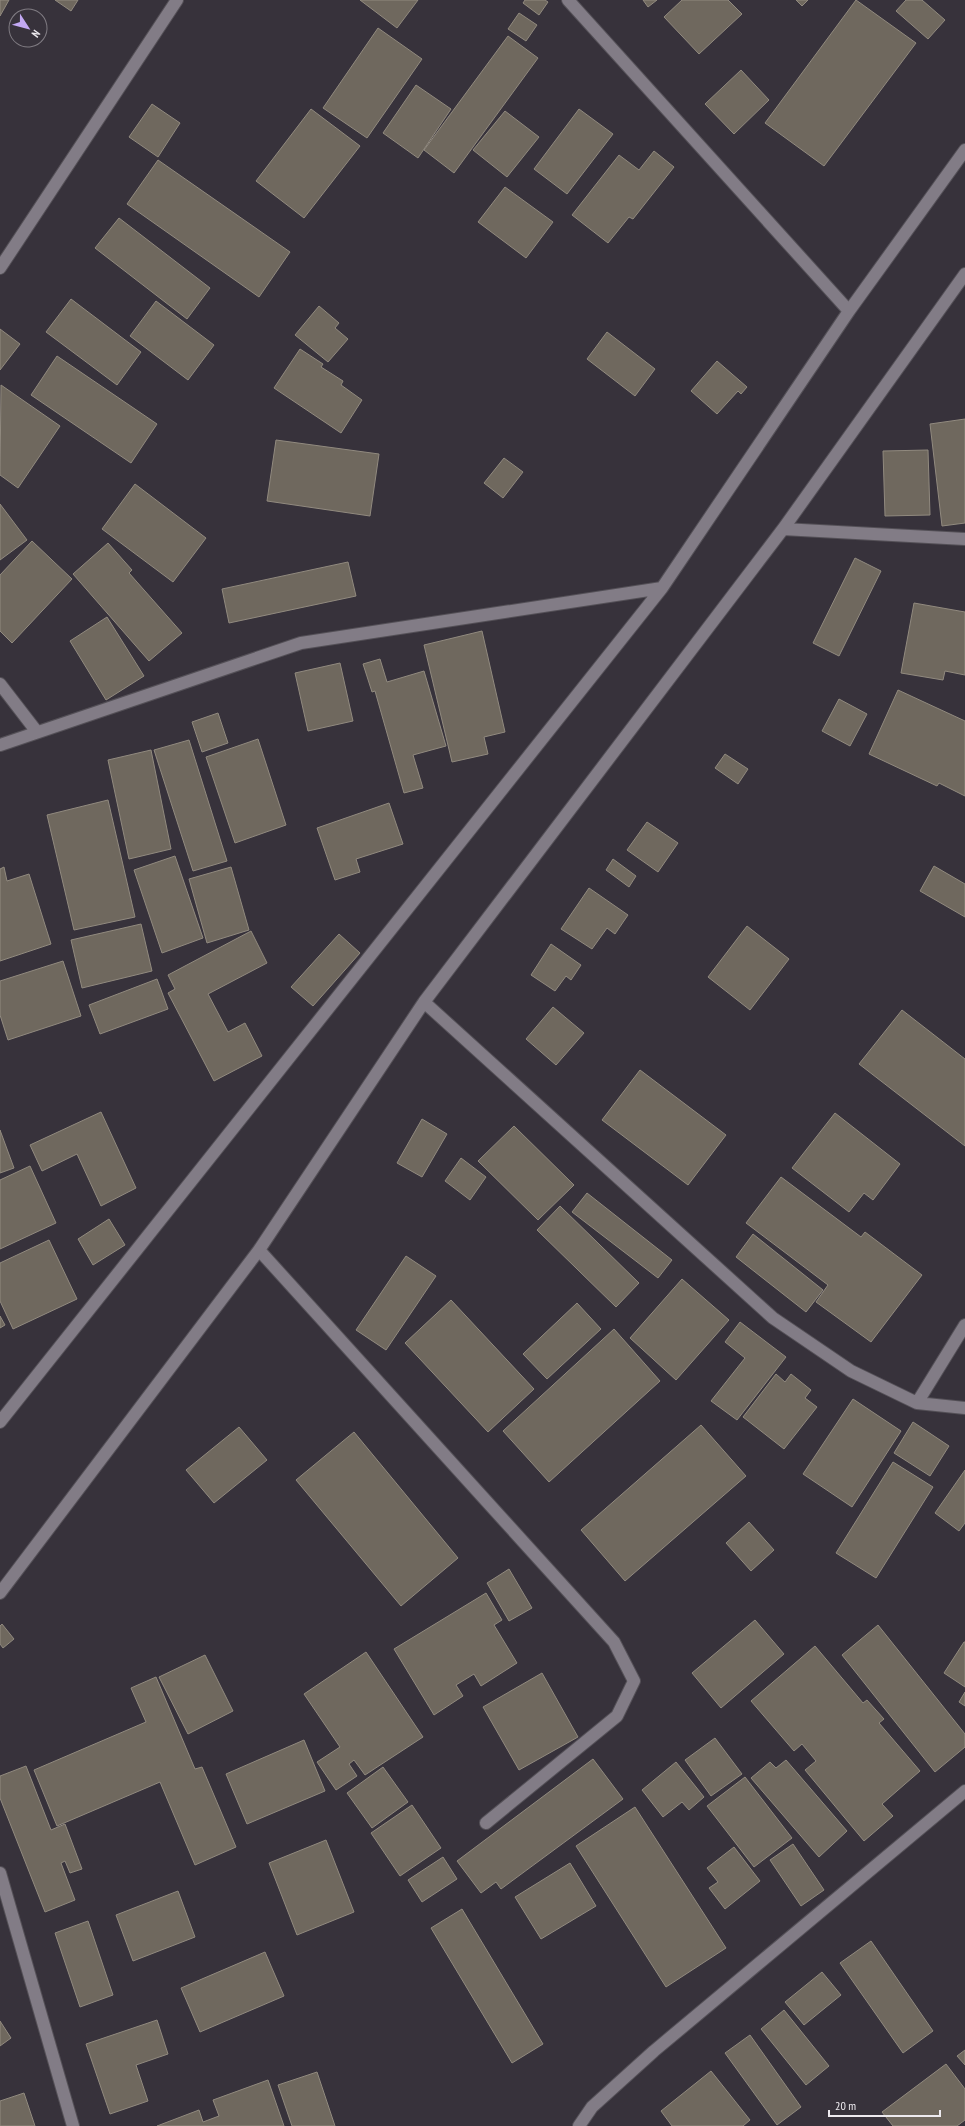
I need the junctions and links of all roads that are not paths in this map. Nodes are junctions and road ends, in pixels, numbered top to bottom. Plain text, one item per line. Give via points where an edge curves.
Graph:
1 (177, 0) edge
2 (568, 0) edge
3 (965, 150) edge
4 (0, 268) edge
5 (965, 274) edge
6 (849, 311) junction
7 (783, 529) junction
8 (965, 539) edge
9 (662, 588) junction
10 (0, 684) edge
11 (37, 732) junction
12 (0, 745) edge
13 (424, 1002) junction
14 (259, 1250) junction
15 (965, 1325) edge
16 (917, 1403) junction
17 (965, 1408) edge
18 (0, 1422) edge
19 (0, 1593) edge
20 (965, 1791) edge
21 (486, 1823) dead end
22 (0, 1873) edge
23 (74, 2126) edge
24 (578, 2126) edge

1 - 4 street
2 - 6 street
3 - 6 street
5 - 7 street
6 - 9 street
7 - 8 street
7 - 13 street
9 - 11 street via 301,644
9 - 18 street
10 - 11 street
11 - 12 street
13 - 14 street
13 - 16 street via 773,1318 851,1371
14 - 19 street
14 - 21 street via 614,1642 634,1681 617,1716
15 - 16 street
16 - 17 street
20 - 24 street via 654,2051 592,2107
22 - 23 street

